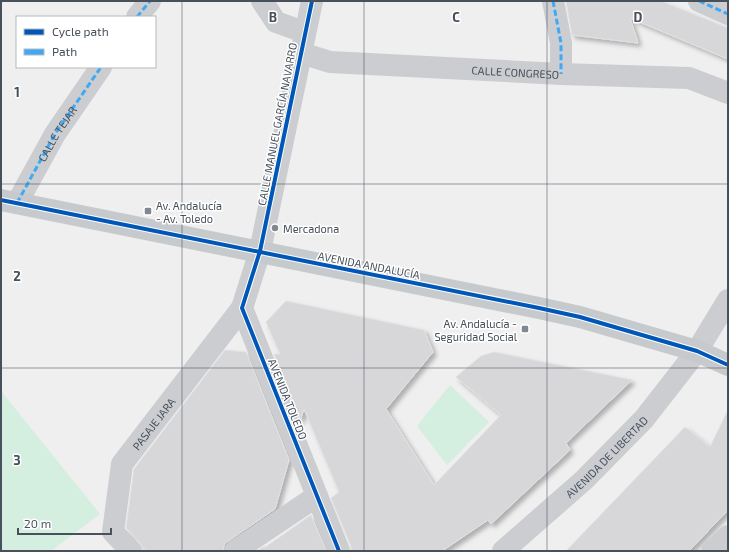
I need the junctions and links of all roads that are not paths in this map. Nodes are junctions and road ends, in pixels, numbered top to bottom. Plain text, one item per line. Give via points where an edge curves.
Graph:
1 (150, 1) edge
2 (262, 1) edge
3 (312, 1) edge
4 (553, 1) edge
5 (699, 1) edge
6 (728, 14) edge
7 (138, 16) edge
8 (304, 32) junction
9 (301, 53) junction
10 (100, 68) edge
11 (561, 74) junction
12 (728, 93) edge
13 (9, 202) edge
14 (260, 251) junction
15 (728, 300) edge
16 (242, 308) junction
17 (697, 351) junction
18 (728, 365) edge
19 (317, 496) junction
20 (728, 536) edge
21 (131, 551) edge
22 (235, 551) edge
23 (340, 551) edge
24 (503, 551) edge
25 (712, 551) edge

1 - 7 street
2 - 8 street via 276,22
3 - 8 street, CALLE MANUEL GARCÍA NAVARRO
4 - 11 street via 561,43
5 - 6 street
8 - 9 street, CALLE MANUEL GARCÍA NAVARRO
9 - 11 street, CALLE CONGRESO via 330,62
9 - 14 street, CALLE MANUEL GARCÍA NAVARRO
10 - 13 street, CALLE TEJAR
11 - 12 street, CALLE CONGRESO via 689,78
13 - 14 main road, AVENIDA ANDALUCÍA
14 - 16 street
14 - 17 main road, AVENIDA ANDALUCÍA via 580,317
15 - 17 street, AVENIDA DE LIBERTAD
16 - 19 street, AVENIDA TOLEDO
16 - 21 street, PASAJE JARA via 122,464 113,532
17 - 18 main road, AVENIDA ANDALUCÍA
17 - 24 street, AVENIDA DE LIBERTAD via 644,418 584,480
19 - 22 street
19 - 23 street, AVENIDA TOLEDO
20 - 25 street

